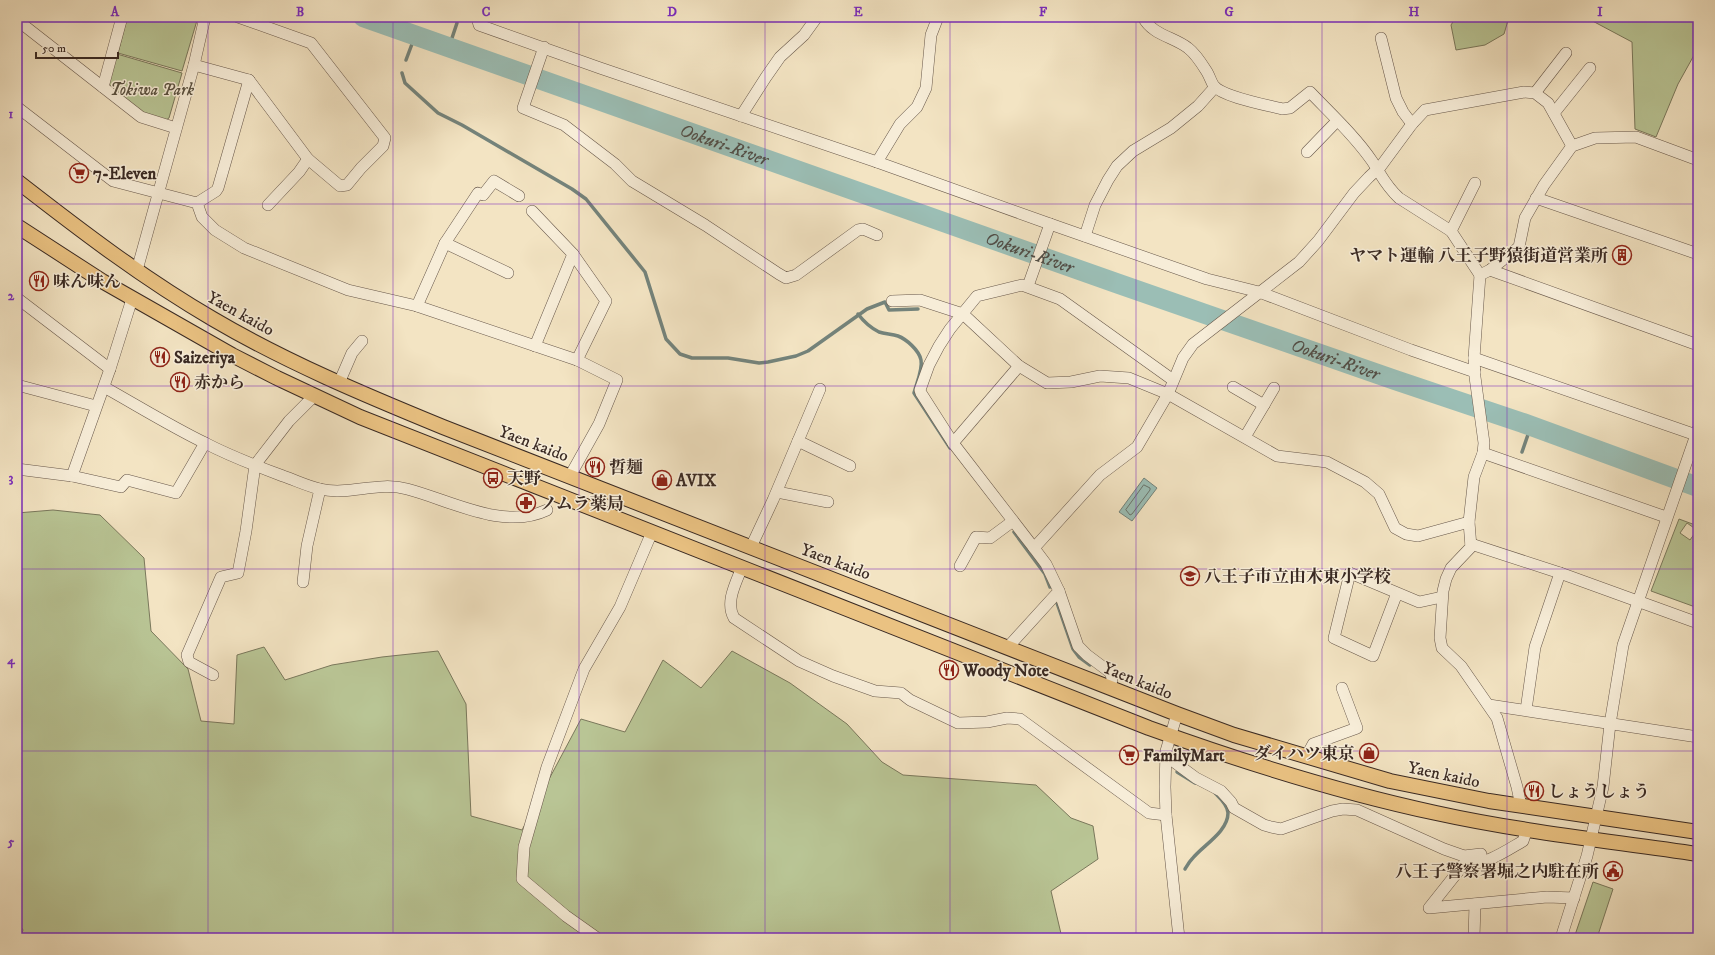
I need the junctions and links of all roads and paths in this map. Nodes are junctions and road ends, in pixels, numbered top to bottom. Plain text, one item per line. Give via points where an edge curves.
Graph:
1 (122, 17) edge
2 (205, 17) edge
3 (238, 17) edge
4 (477, 17) edge
5 (817, 17) edge
6 (938, 17) edge
7 (1143, 17) edge
8 (17, 20) edge
9 (1382, 38) dead end
10 (543, 48) junction
11 (1566, 53) dead end
12 (194, 65) junction
13 (1590, 68) dead end
14 (249, 80) junction
15 (103, 87) junction
16 (1215, 87) junction
17 (1535, 93) junction
18 (17, 107) edge
19 (1554, 113) junction
20 (741, 116) junction
21 (1337, 121) junction
22 (1412, 124) junction
23 (176, 128) junction
24 (1572, 146) junction
25 (1307, 152) dead end
26 (308, 159) junction
27 (1698, 160) edge
28 (877, 162) junction
29 (1377, 170) junction
30 (17, 181) edge
31 (1475, 183) dead end
32 (158, 194) junction
33 (519, 196) dead end
34 (1536, 198) junction
35 (197, 203) junction
36 (268, 205) dead end
37 (532, 210) dead end
38 (17, 226) edge
39 (1049, 226) junction
40 (1451, 231) junction
41 (877, 235) dead end
42 (1085, 236) junction
43 (445, 243) junction
44 (573, 254) junction
45 (1698, 254) edge
46 (137, 270) junction
47 (508, 273) dead end
48 (1485, 273) junction
49 (1029, 285) junction
50 (1257, 293) junction
51 (17, 298) edge
52 (132, 299) junction
53 (892, 301) dead end
54 (417, 306) junction
55 (963, 314) junction
56 (362, 341) dead end
57 (1698, 345) edge
58 (535, 346) junction
59 (1474, 358) junction
60 (577, 360) junction
61 (1019, 366) junction
62 (110, 369) junction
63 (1475, 375) junction
64 (324, 376) junction
65 (1173, 380) junction
66 (339, 383) junction
67 (17, 385) edge
68 (104, 387) junction
69 (1233, 387) dead end
70 (1274, 388) dead end
71 (820, 389) dead end
72 (1168, 394) junction
73 (314, 396) junction
74 (1264, 405) junction
75 (96, 406) junction
76 (1697, 432) edge
77 (1244, 438) junction
78 (798, 442) junction
79 (205, 443) junction
80 (953, 443) junction
81 (1483, 448) junction
82 (255, 465) junction
83 (850, 466) dead end
84 (17, 469) edge
85 (72, 476) junction
86 (570, 476) junction
87 (320, 489) junction
88 (777, 492) junction
89 (558, 495) junction
90 (828, 502) dead end
91 (547, 510) dead end
92 (1668, 513) junction
93 (1013, 521) junction
94 (1469, 522) junction
95 (652, 532) junction
96 (1471, 544) junction
97 (751, 547) junction
98 (1034, 548) junction
99 (780, 558) junction
100 (960, 566) dead end
101 (742, 567) junction
102 (1560, 573) junction
103 (303, 582) dead end
104 (780, 582) junction
105 (1059, 591) junction
106 (1397, 593) junction
107 (1442, 597) junction
108 (1637, 602) junction
109 (1698, 623) edge
110 (1008, 648) junction
111 (213, 675) dead end
112 (1110, 688) junction
113 (1342, 688) dead end
114 (1489, 705) junction
115 (1526, 710) junction
116 (1176, 714) junction
117 (1610, 724) junction
118 (1169, 735) junction
119 (1698, 737) edge
120 (1166, 756) junction
121 (1306, 757) junction
122 (1380, 801) junction
123 (1521, 806) junction
124 (1166, 815) junction
125 (1597, 816) junction
126 (1375, 817) junction
127 (1527, 829) junction
128 (1698, 832) edge
129 (1592, 839) junction
130 (1481, 854) dead end
131 (1698, 854) edge
132 (1574, 898) junction
133 (1475, 904) junction
134 (597, 938) edge
135 (1179, 938) edge
136 (1474, 938) edge
137 (1561, 938) edge

1 - 15 street
2 - 12 street
3 - 26 street via 311,43 385,138 383,146 347,185 340,186
4 - 10 street via 479,25
5 - 20 street via 804,36 780,57
6 - 28 street via 931,35 926,88 917,106 900,124
7 - 16 street via 1160,34 1189,49 1208,73
8 - 15 street
9 - 22 street via 1396,98
10 - 20 street
10 - 41 street via 523,108 564,125 642,188 705,225 786,278 804,270 858,230 863,229
11 - 17 street
12 - 14 street
12 - 23 street
13 - 19 street
14 - 26 street
14 - 35 street via 218,188
15 - 23 street via 141,117
16 - 21 street via 1241,98 1282,109 1290,108 1310,92
16 - 42 street via 1198,106 1171,128 1133,151 1117,166 1095,205
17 - 19 street via 1548,103
17 - 22 street via 1524,92 1425,110
18 - 32 street via 113,181
19 - 24 street
20 - 28 street
21 - 25 street
21 - 29 street
22 - 29 street
23 - 32 street
24 - 27 street via 1595,138 1636,137
24 - 34 street
26 - 36 street
28 - 39 street
29 - 40 street via 1385,184 1399,198
29 - 50 street via 1354,193 1309,252
30 - 46 main road, Yaen kaido via 70,223
31 - 40 street
32 - 35 street
32 - 46 street
33 - 43 street via 494,181 484,195 478,193
34 - 45 street
34 - 48 street via 1525,218 1519,247
35 - 54 street via 202,217 215,230 244,248 348,290
37 - 44 street
38 - 52 main road
39 - 42 street
39 - 49 street
40 - 48 street
42 - 50 street via 1207,279
43 - 47 street
43 - 54 street
44 - 58 street
44 - 60 street via 606,300
46 - 64 main road, Yaen kaido via 212,318
48 - 57 street
48 - 59 street
49 - 55 street via 977,296
49 - 65 street via 1060,299
50 - 63 street
50 - 65 street via 1197,342 1183,358
51 - 62 street
52 - 62 street
52 - 73 main road via 255,368
53 - 55 street via 920,300
54 - 58 street
55 - 61 street
55 - 80 street via 939,346 920,390 923,399
56 - 66 street via 352,353
58 - 60 street
59 - 63 street
59 - 76 street
60 - 86 street via 617,380 599,424
61 - 72 street via 1047,383 1112,376 1129,378
61 - 80 street
62 - 68 street
63 - 81 street
64 - 66 main road, Yaen kaido
64 - 73 main road
65 - 72 street
66 - 86 main road, Yaen kaido
67 - 75 street
68 - 75 street
68 - 79 street
69 - 74 street
70 - 74 street
71 - 78 street
72 - 77 street
72 - 98 street via 1137,447 1100,475
73 - 82 street via 289,421
73 - 89 main road via 388,429
74 - 77 street
75 - 85 street
76 - 92 street
77 - 94 street via 1277,456 1327,462 1352,474 1379,494 1395,528 1406,534 1418,536
78 - 83 street
78 - 88 street
79 - 82 street
79 - 85 street via 176,493 127,480 121,487
80 - 93 street
81 - 92 street
81 - 94 street via 1474,477
82 - 87 street
82 - 111 street via 238,573 221,577 187,655 189,662
84 - 85 street
86 - 89 main road
86 - 97 main road, Yaen kaido
87 - 91 street via 337,491 390,486 405,488 486,515 508,517 539,514
87 - 103 street via 307,546
88 - 90 street
88 - 97 street
89 - 95 main road
92 - 108 street
93 - 98 street
93 - 100 street via 990,538 976,537
94 - 96 street
95 - 101 main road
95 - 134 street via 620,607 590,657 580,680 547,767 524,847 522,879
96 - 102 street
96 - 107 street via 1451,568
97 - 99 main road, Yaen kaido
97 - 101 main road
98 - 105 street via 1046,564
99 - 104 main road via 772,561 770,570
99 - 110 main road, Yaen kaido
101 - 104 main road
101 - 124 street via 730,601 732,615 738,622 799,661 875,691 901,693 910,700 958,723 1020,719 1149,813
102 - 108 street
102 - 115 street via 1535,647
104 - 118 main road
105 - 110 street
105 - 112 street via 1078,646 1111,673
106 - 106 street via 1350,572 1334,638 1373,656
106 - 107 street via 1419,602
107 - 114 street via 1442,648 1461,666
108 - 109 street
108 - 117 street via 1623,645
110 - 112 main road, Yaen kaido
112 - 116 main road, Yaen kaido
113 - 121 street via 1357,728 1313,744
114 - 115 street
114 - 123 street via 1497,718
115 - 117 street
116 - 118 street
116 - 121 main road, Yaen kaido
117 - 119 street
117 - 125 street
118 - 120 street
118 - 122 main road via 1248,763
120 - 124 street
120 - 126 street via 1196,778 1220,791 1234,808 1264,825 1281,829 1343,809 1357,810
121 - 123 main road, Yaen kaido via 1397,782
122 - 126 street
122 - 127 main road via 1483,823
123 - 125 main road, Yaen kaido
124 - 135 street
125 - 128 main road, Yaen kaido
125 - 129 street
126 - 130 street via 1464,856
127 - 129 main road
127 - 133 street via 1523,841 1496,856 1476,864 1464,864 1429,908
129 - 131 main road
129 - 132 street
132 - 133 street via 1547,897
132 - 137 street
133 - 136 street

